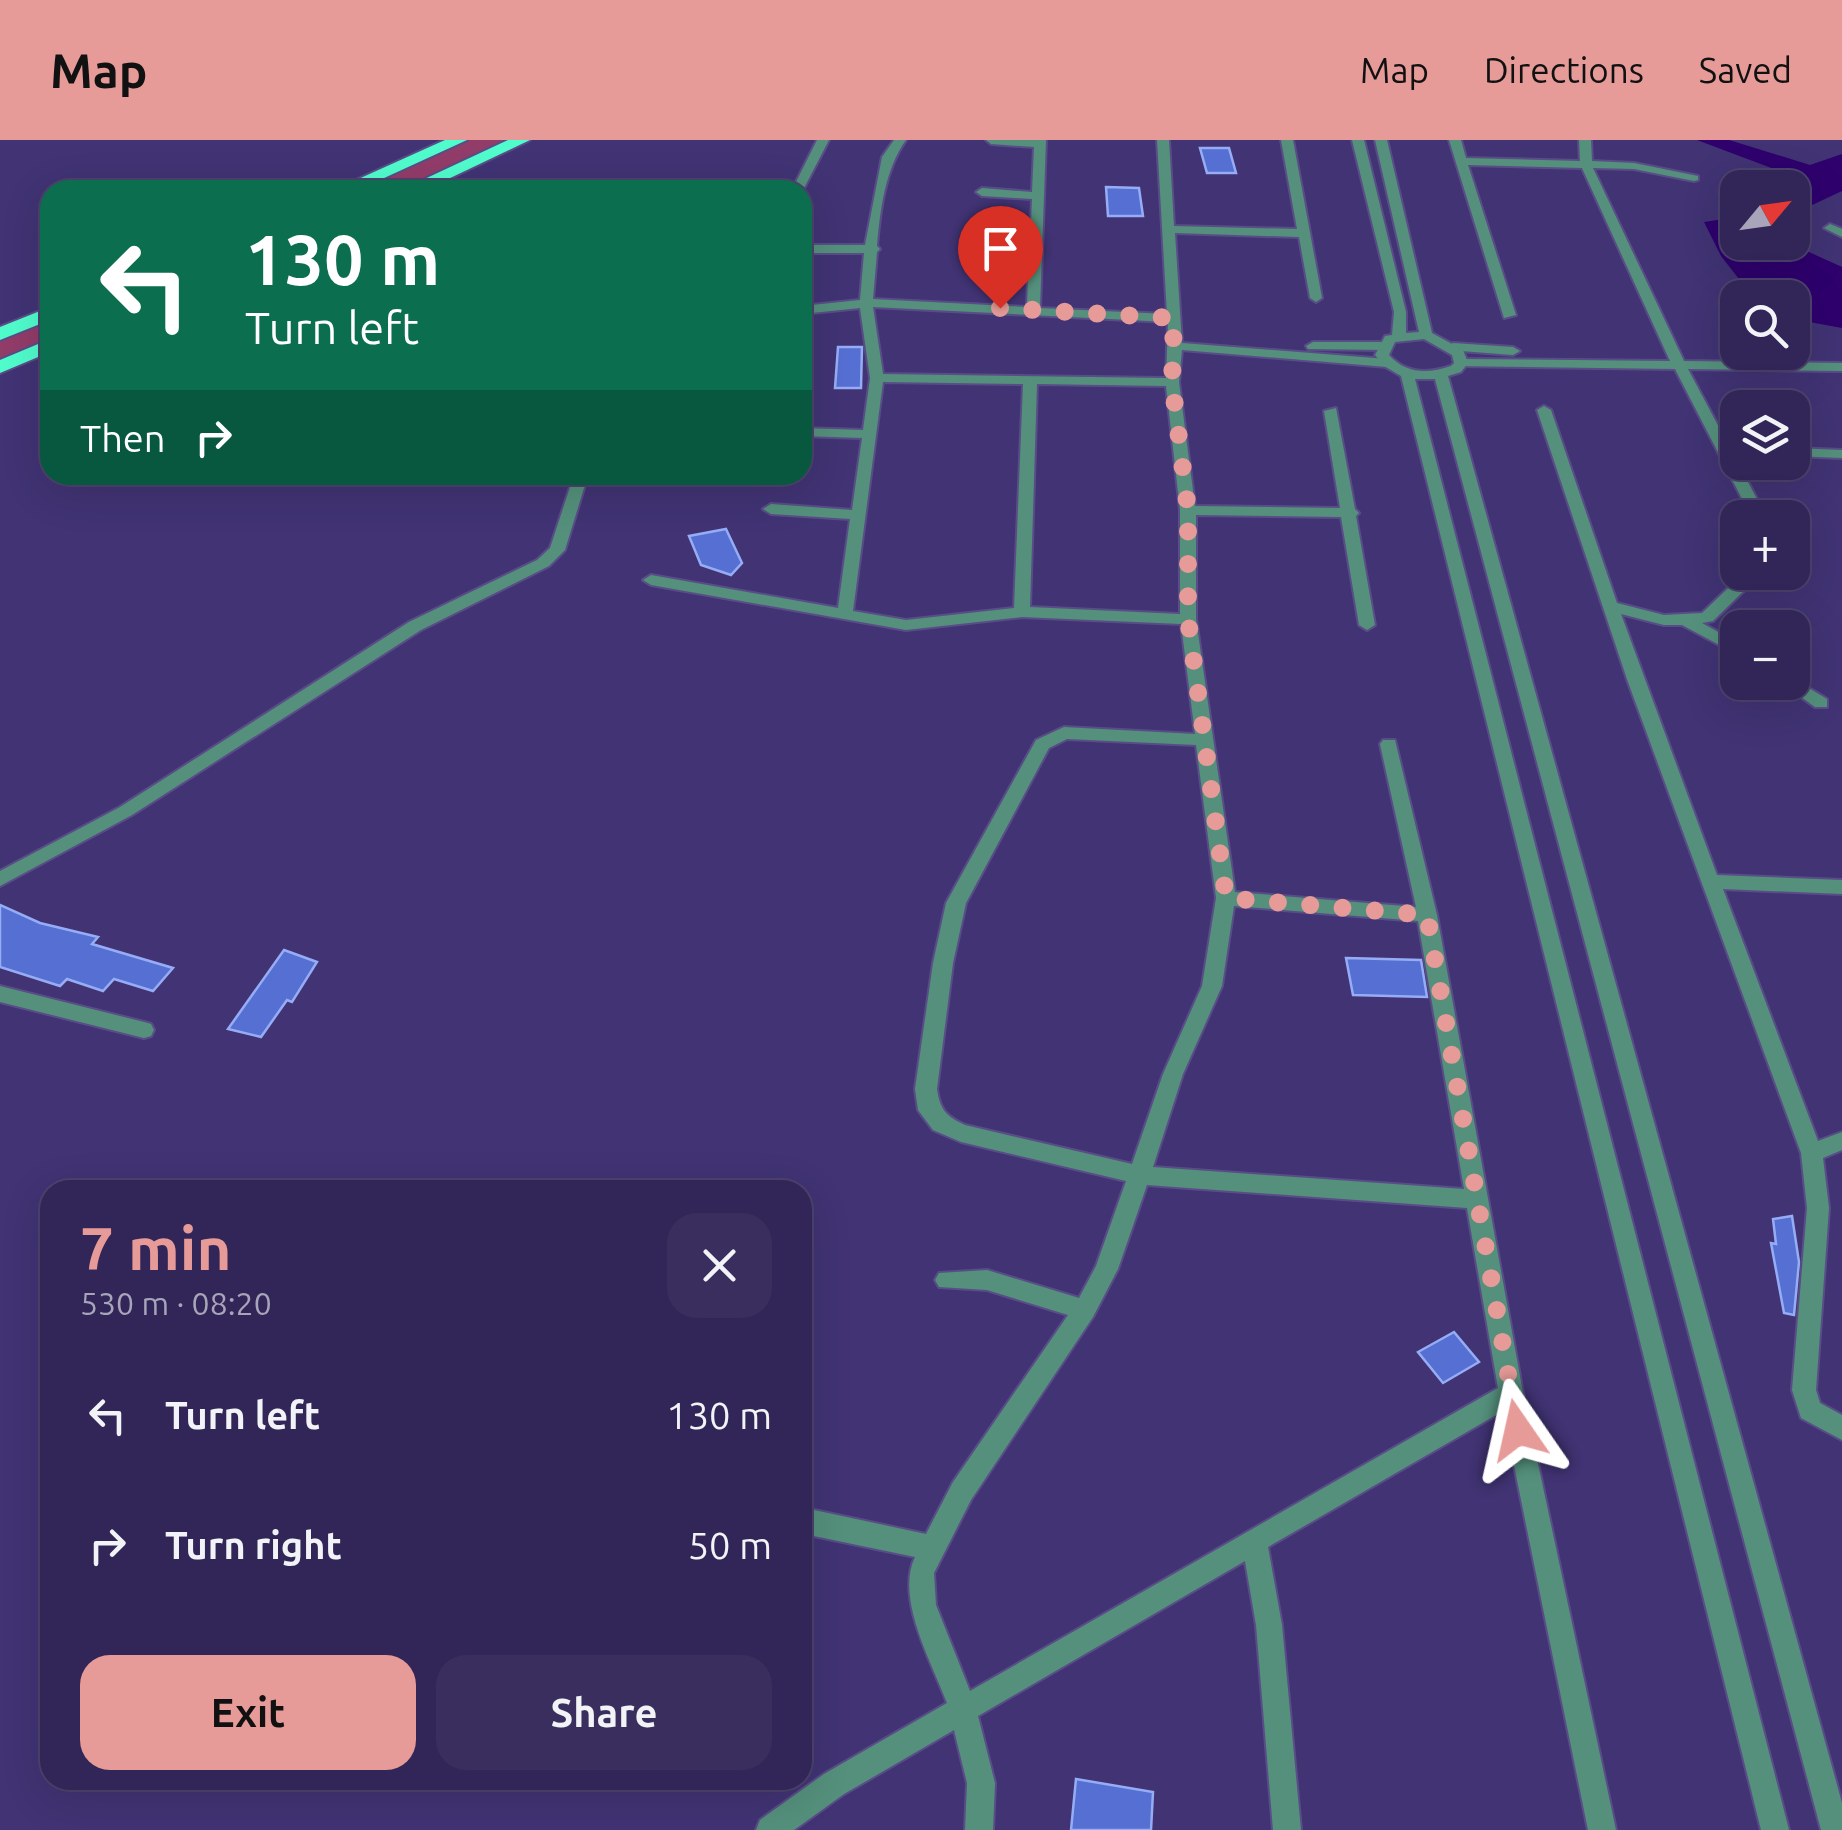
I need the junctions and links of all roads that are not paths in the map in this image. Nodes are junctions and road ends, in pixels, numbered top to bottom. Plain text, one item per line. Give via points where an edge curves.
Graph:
1 (459, 140) edge
2 (522, 140) edge
3 (823, 140) edge
4 (900, 140) edge
5 (1163, 140) edge
6 (1287, 140) edge
7 (1358, 140) edge
8 (1382, 140) edge
9 (1456, 140) edge
10 (1585, 140) edge
11 (991, 141) edge
12 (1040, 142) edge
13 (1461, 160) junction
14 (1586, 165) junction
15 (1694, 178) dead end
16 (367, 180) edge
17 (432, 180) edge
18 (803, 180) edge
19 (982, 192) dead end
20 (1036, 196) junction
21 (1170, 229) junction
22 (1301, 233) junction
23 (981, 244) dead end
24 (1035, 248) junction
25 (813, 249) dead end
26 (874, 249) junction
27 (1316, 298) dead end
28 (866, 303) junction
29 (812, 309) edge
30 (1033, 309) junction
31 (1508, 315) dead end
32 (40, 317) edge
33 (1174, 318) junction
34 (0, 334) edge
35 (1426, 335) junction
36 (1399, 336) junction
37 (1176, 346) junction
38 (1384, 346) junction
39 (1453, 347) junction
40 (40, 349) edge
41 (1276, 351) junction
42 (1461, 362) junction
43 (1609, 362) junction
44 (1678, 363) junction
45 (0, 366) edge
46 (1842, 367) edge
47 (1397, 369) junction
48 (1441, 375) junction
49 (878, 378) junction
50 (1030, 382) junction
51 (1172, 382) junction
52 (1544, 410) dead end
53 (1331, 411) dead end
54 (1720, 431) edge
55 (812, 432) edge
56 (869, 434) junction
57 (1810, 453) edge
58 (1842, 454) edge
59 (579, 485) edge
60 (771, 509) dead end
61 (1188, 510) junction
62 (1351, 513) junction
63 (860, 515) junction
64 (651, 580) dead end
65 (1735, 590) edge
66 (1610, 606) junction
67 (1022, 612) junction
68 (846, 613) junction
69 (1188, 619) junction
70 (1686, 620) junction
71 (1367, 625) dead end
72 (1720, 640) edge
73 (1810, 696) edge
74 (1821, 703) dead end
75 (1204, 740) junction
76 (1389, 744) dead end
77 (0, 879) edge
78 (1708, 881) junction
79 (1842, 887) edge
80 (1226, 898) junction
81 (1427, 915) junction
82 (0, 994) edge
83 (144, 1030) dead end
84 (1842, 1141) edge
85 (1812, 1152) junction
86 (1140, 1175) junction
87 (1478, 1199) junction
88 (948, 1280) dead end
89 (1085, 1310) junction
90 (1511, 1393) junction
91 (1842, 1428) edge
92 (814, 1522) dead end
93 (1255, 1544) junction
94 (931, 1548) junction
95 (963, 1709) junction
96 (770, 1830) edge
97 (979, 1830) edge
98 (1287, 1830) edge
99 (1602, 1830) edge
100 (1775, 1830) edge
101 (1834, 1830) edge

1 - 16 highway
2 - 17 highway
3 - 18 street
4 - 26 street via 888,157 873,222
5 - 21 street
6 - 22 street
7 - 36 street via 1400,312
8 - 35 street
9 - 13 street
10 - 14 street
11 - 12 street
12 - 20 street
13 - 14 street
13 - 31 street
14 - 15 street
14 - 44 street
19 - 20 street
20 - 24 street
21 - 22 street
21 - 33 street
22 - 27 street
23 - 24 street
24 - 30 street
25 - 26 street
26 - 28 street
28 - 29 street
28 - 30 street
28 - 49 street
30 - 33 street
32 - 34 highway
33 - 37 street
35 - 36 street
35 - 39 street
36 - 38 street
37 - 41 street
37 - 51 street
38 - 41 street
38 - 47 street
39 - 42 street
39 - 43 street
40 - 45 highway
41 - 47 street
42 - 43 street
42 - 48 street
43 - 44 street
44 - 46 street
44 - 54 street
47 - 48 street
47 - 100 street
48 - 101 street
49 - 50 street
49 - 56 street
50 - 51 street
50 - 67 street
51 - 61 street
52 - 66 street
53 - 62 street
55 - 56 street
56 - 63 street
57 - 58 street
59 - 77 street via 557,550 544,563 415,626 126,811
60 - 63 street
61 - 62 street
61 - 69 street
62 - 71 street
63 - 68 street
64 - 68 street
65 - 70 street via 1707,617
66 - 70 street
66 - 78 street
67 - 68 street via 906,624
67 - 69 street
69 - 75 street
70 - 72 street
73 - 74 street
75 - 80 street
75 - 86 street via 1064,733 1042,744 956,904 942,963 926,1089 929,1110 942,1124
76 - 81 street
78 - 79 street
78 - 85 street
80 - 81 street
80 - 86 street via 1212,986
81 - 87 street
82 - 83 street
84 - 85 street
85 - 91 street via 1818,1208 1804,1390 1810,1410
86 - 87 street
86 - 89 street via 1125,1226
87 - 90 street
88 - 89 street via 986,1280
89 - 94 street
90 - 93 street
90 - 99 street
92 - 94 street
93 - 95 street
93 - 98 street
94 - 95 street via 922,1572 923,1605
95 - 96 street
95 - 97 street via 981,1782

